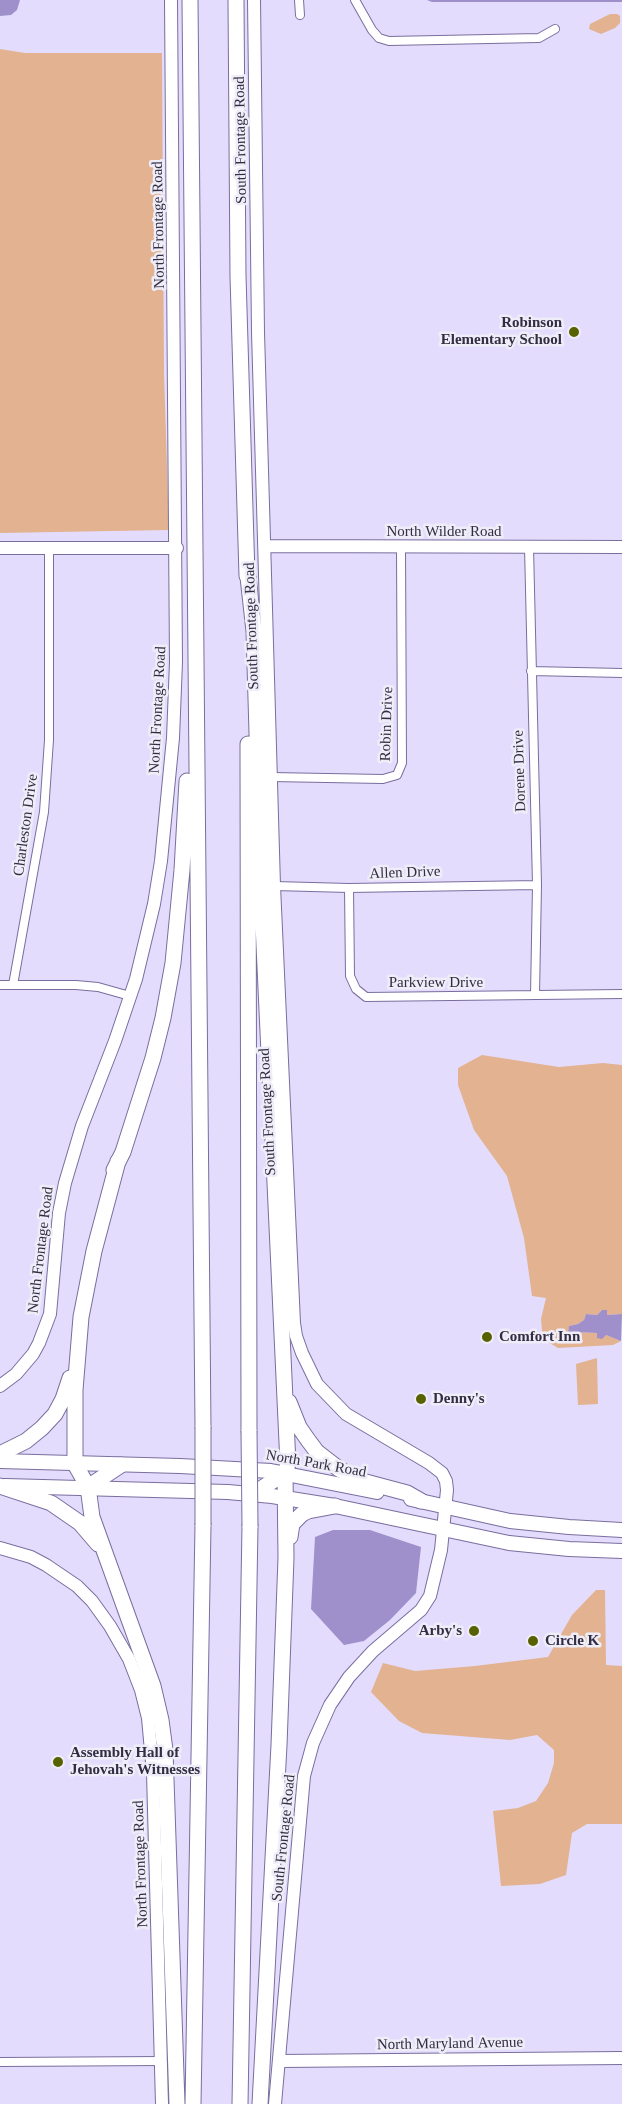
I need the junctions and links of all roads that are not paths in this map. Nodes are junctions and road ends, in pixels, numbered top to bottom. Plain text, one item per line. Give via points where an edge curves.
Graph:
1 (171, 0) edge
2 (190, 0) edge
3 (237, 0) edge
4 (254, 0) edge
5 (299, 0) edge
6 (356, 0) edge
7 (300, 15) dead end
8 (555, 29) dead end
9 (265, 546) junction
10 (530, 547) junction
11 (622, 547) edge
12 (49, 548) junction
13 (177, 548) junction
14 (401, 548) junction
15 (0, 549) edge
16 (247, 568) junction
17 (531, 671) junction
18 (622, 673) edge
19 (195, 743) junction
20 (271, 777) junction
21 (274, 885) junction
22 (537, 885) junction
23 (349, 888) junction
24 (0, 985) edge
25 (13, 985) junction
26 (622, 994) edge
27 (535, 995) junction
28 (130, 996) junction
29 (118, 1161) junction
30 (0, 1386) edge
31 (285, 1388) junction
32 (0, 1454) edge
33 (0, 1461) edge
34 (75, 1464) junction
35 (121, 1465) junction
36 (285, 1473) junction
37 (0, 1486) edge
38 (88, 1487) junction
39 (253, 1494) junction
40 (286, 1498) junction
41 (421, 1501) junction
42 (335, 1506) junction
43 (446, 1507) junction
44 (443, 1530) junction
45 (622, 1530) edge
46 (0, 1548) edge
47 (622, 1551) edge
48 (106, 1555) junction
49 (286, 1558) junction
50 (622, 2058) edge
51 (162, 2061) junction
52 (279, 2061) junction
53 (0, 2062) edge
54 (162, 2104) edge
55 (177, 2104) edge
56 (193, 2104) edge
57 (240, 2104) edge
58 (260, 2104) edge
59 (275, 2104) edge

1 - 13 street, North Frontage Road
2 - 19 highway
3 - 16 highway via 238,276
4 - 9 street, South Frontage Road
5 - 7 street
6 - 8 street via 379,38 389,41 539,38
9 - 14 street, North Wilder Road
9 - 20 street, South Frontage Road
10 - 11 street, North Wilder Road
10 - 14 street, North Wilder Road
10 - 17 street, Dorene Drive
12 - 13 street
12 - 15 street
12 - 25 street, Charleston Drive via 49,740 44,812
13 - 28 street, North Frontage Road via 176,662 167,812 154,904
14 - 20 street, Robin Drive via 402,763 397,775 383,779
16 - 31 highway via 254,631 262,902
16 - 57 highway, bridge via 250,1526
17 - 18 street
17 - 22 street, Dorene Drive
19 - 29 highway via 187,772 182,870 163,1018
19 - 56 highway, bridge via 203,1525
20 - 21 street, South Frontage Road
21 - 23 street, Allen Drive
21 - 43 street, South Frontage Road via 296,1336 317,1384 345,1414 442,1473
22 - 23 street, Allen Drive
22 - 27 street, Dorene Drive
23 - 27 street, Parkview Drive via 350,976 356,989 366,997
24 - 25 street
25 - 28 street via 98,987
26 - 27 street, Parkview Drive
28 - 30 street, North Frontage Road via 65,1183 53,1295 45,1329 26,1363
29 - 32 highway via 107,1184 89,1251 70,1378 63,1399 42,1428
29 - 34 highway via 81,1317 75,1390
31 - 36 highway
31 - 41 highway via 299,1427 317,1452 362,1481 407,1493
33 - 34 main road, North Park Road
34 - 35 main road, North Park Road
34 - 38 highway
35 - 36 main road, North Park Road
35 - 38 highway
36 - 39 highway
36 - 40 highway
36 - 41 main road, North Park Road
37 - 38 main road
37 - 48 highway via 66,1512
38 - 39 main road
38 - 48 highway via 92,1517
39 - 40 main road
40 - 42 main road
40 - 49 highway
41 - 43 main road, North Park Road
42 - 44 main road
42 - 49 highway via 308,1511 297,1518 292,1524
43 - 44 street, South Frontage Road
43 - 45 main road, North Park Road via 529,1523
44 - 47 main road via 538,1547
44 - 52 street, South Frontage Road via 430,1596 349,1677 330,1705 313,1743 304,1776
46 - 51 street, North Frontage Road via 46,1565 92,1601 111,1626 141,1690 152,1764
48 - 55 highway via 153,1686 162,1730
49 - 58 highway
50 - 52 street, North Maryland Avenue
51 - 53 street
51 - 54 street, North Frontage Road
52 - 59 street, South Frontage Road

